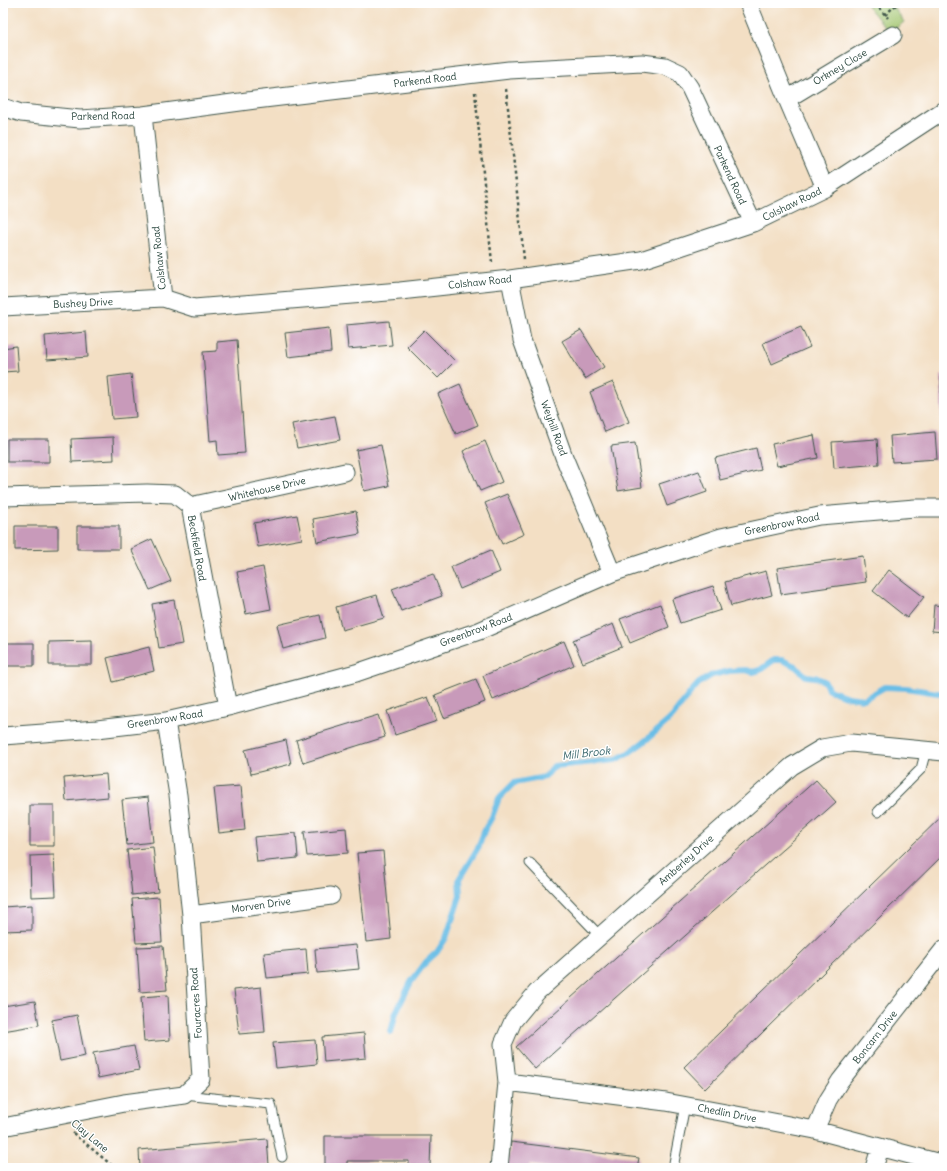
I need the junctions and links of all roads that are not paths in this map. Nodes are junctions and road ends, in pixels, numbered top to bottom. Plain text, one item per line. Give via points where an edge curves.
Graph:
1 (748, 3) edge
2 (893, 35) dead end
3 (787, 99) junction
4 (3, 108) edge
5 (944, 110) edge
6 (143, 115) junction
7 (825, 188) junction
8 (753, 223) junction
9 (510, 279) junction
10 (163, 298) junction
11 (3, 307) edge
12 (345, 472) dead end
13 (3, 497) edge
14 (190, 506) junction
15 (944, 508) edge
16 (612, 573) junction
17 (228, 707) junction
18 (166, 721) junction
19 (3, 736) edge
20 (926, 750) junction
21 (944, 752) edge
22 (878, 812) dead end
23 (530, 863) dead end
24 (331, 896) dead end
25 (191, 915) junction
26 (600, 936) junction
27 (944, 949) edge
28 (507, 1082) junction
29 (184, 1095) junction
30 (685, 1105) junction
31 (3, 1127) edge
32 (815, 1130) junction
33 (880, 1148) junction
34 (282, 1157) dead end
35 (944, 1164) edge
36 (499, 1168) edge
37 (673, 1168) edge
38 (874, 1168) edge

1 - 3 street
2 - 3 street, Orkney Close
3 - 7 street
4 - 6 street, Parkend Road via 21,113 80,119
5 - 7 street, Colshaw Road
6 - 8 street, Parkend Road via 504,70 642,63 665,66 680,73 690,88
6 - 10 street, Colshaw Road
7 - 8 street, Colshaw Road
8 - 9 street, Colshaw Road via 641,260
9 - 10 street, Colshaw Road via 194,308
9 - 16 street, Weyhill Road via 522,340 564,457
10 - 11 street, Bushey Drive
12 - 14 street, Whitehouse Drive
13 - 14 street, Beckfield Road via 175,494
14 - 17 street, Beckfield Road
15 - 16 street, Greenbrow Road via 819,516 721,537
16 - 17 street, Greenbrow Road via 471,633 356,672
17 - 18 street, Greenbrow Road
18 - 19 street, Greenbrow Road
18 - 25 street, Fouracres Road via 178,795
20 - 21 street, Amberley Drive
20 - 22 lane via 922,769
20 - 26 street, Amberley Drive via 851,743 822,748 792,766
23 - 26 lane
24 - 25 street, Morven Drive
25 - 29 street, Fouracres Road via 201,1079
26 - 28 street, Amberley Drive via 537,992 513,1021 503,1044
27 - 32 street, Boncarn Drive via 840,1081 828,1100
28 - 30 street, Chedlin Drive
28 - 36 street, Amberley Drive
29 - 31 street via 124,1103
29 - 34 lane via 270,1104
30 - 32 street, Chedlin Drive
30 - 37 lane
32 - 33 street, Chedlin Drive
33 - 35 street, Chedlin Drive
33 - 38 street

